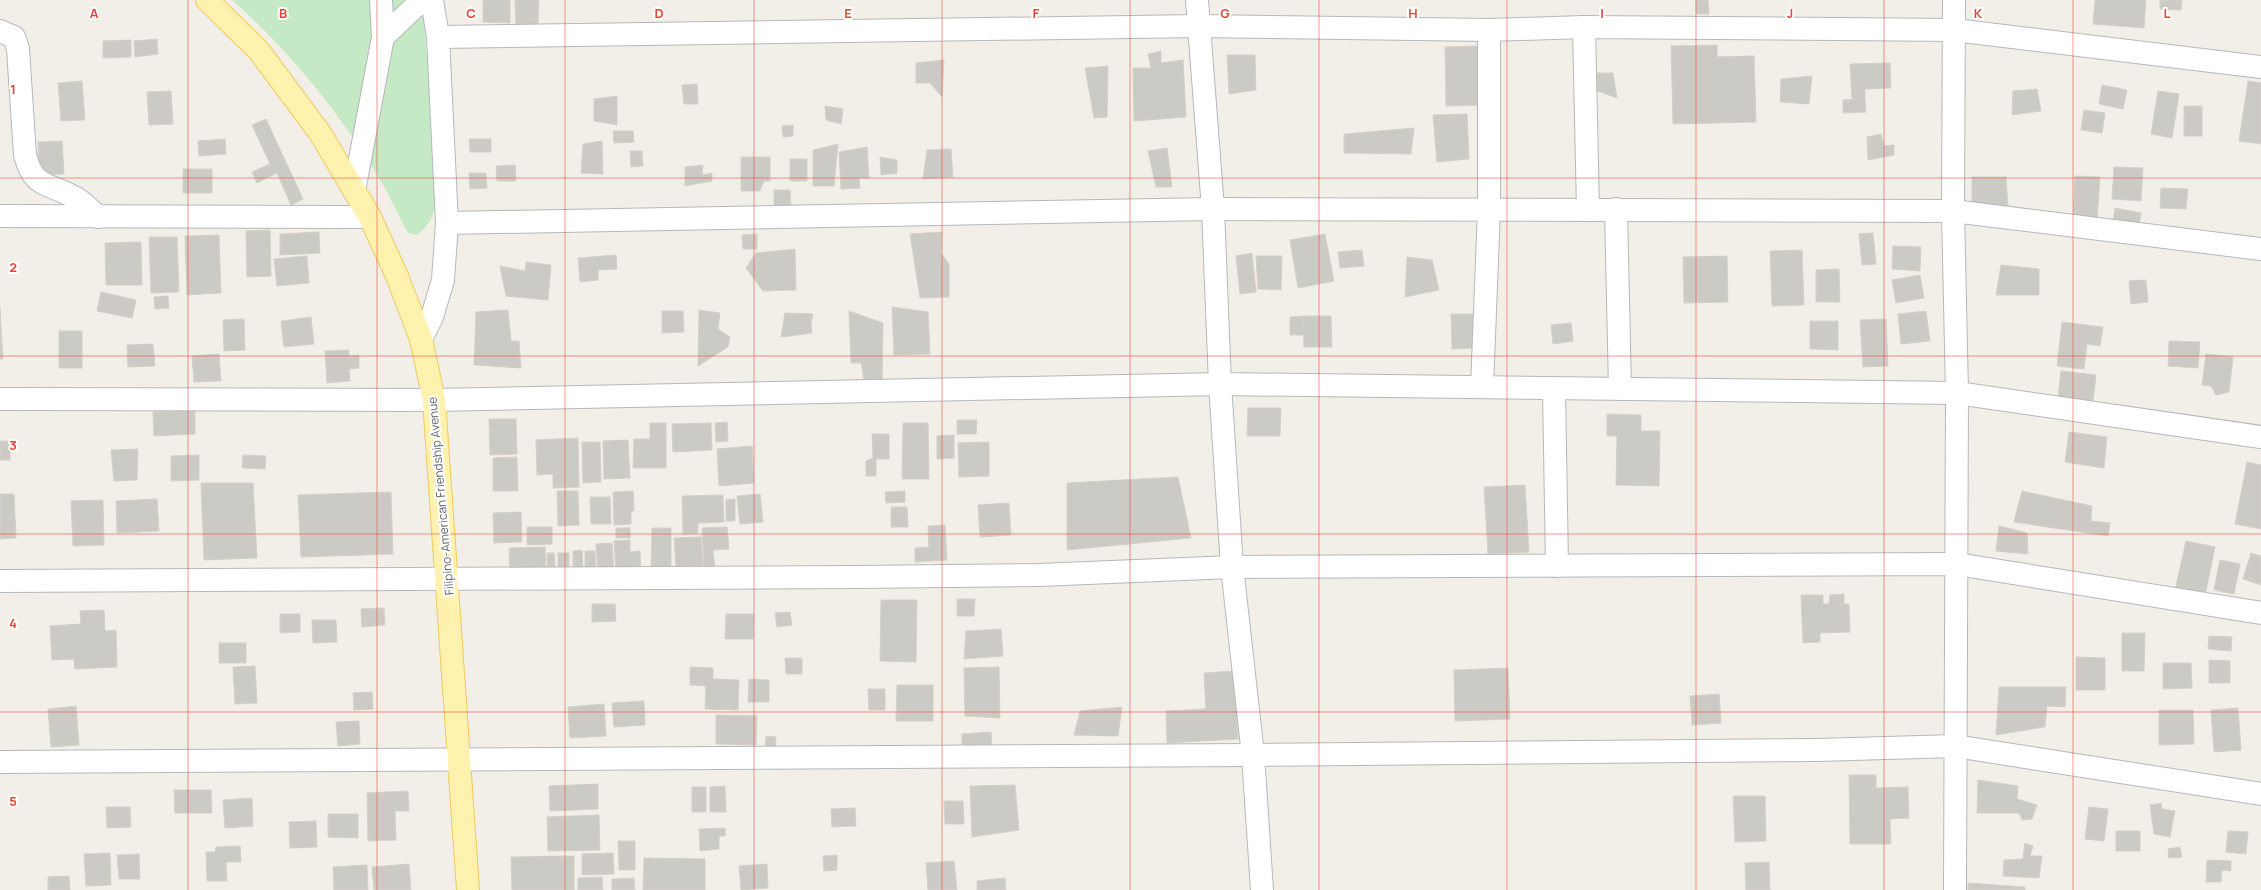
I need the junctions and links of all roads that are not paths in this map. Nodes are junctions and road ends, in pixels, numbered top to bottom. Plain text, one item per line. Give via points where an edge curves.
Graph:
1 (207, 0) edge
2 (381, 0) edge
3 (422, 0) edge
4 (432, 0) edge
5 (1197, 0) edge
6 (1954, 0) edge
7 (1198, 26) junction
8 (1584, 27) junction
9 (1489, 30) junction
10 (1954, 30) junction
11 (0, 31) edge
12 (383, 37) junction
13 (438, 37) junction
14 (2261, 67) edge
15 (354, 191) junction
16 (1213, 209) junction
17 (1616, 209) junction
18 (1489, 210) junction
19 (1588, 210) junction
20 (1953, 211) junction
21 (0, 216) edge
22 (98, 216) junction
23 (370, 218) junction
24 (448, 223) junction
25 (2261, 249) edge
26 (421, 340) junction
27 (1220, 384) junction
28 (1482, 387) junction
29 (1554, 389) junction
30 (1620, 389) junction
31 (1957, 393) junction
32 (0, 399) edge
33 (434, 400) junction
34 (2261, 438) edge
35 (1956, 564) junction
36 (1557, 566) junction
37 (1232, 567) junction
38 (0, 580) edge
39 (448, 580) junction
40 (2261, 613) edge
41 (1955, 746) junction
42 (1253, 755) junction
43 (460, 760) junction
44 (0, 762) edge
45 (2261, 794) edge
46 (468, 890) edge
47 (1262, 890) edge
48 (1955, 890) edge

1 - 15 main road, Filipino-American Friendship Avenue via 259,51 320,133
2 - 12 street
3 - 12 street
4 - 13 street
5 - 7 street
6 - 10 street
7 - 9 street
7 - 13 street
7 - 16 street
8 - 9 street
8 - 10 street
8 - 19 street
9 - 18 street
10 - 14 street
10 - 20 street
11 - 22 street via 14,37 18,48 25,155 29,172 39,182 76,198
12 - 15 street
13 - 24 street
15 - 23 main road, Filipino-American Friendship Avenue
16 - 18 street
16 - 24 street
16 - 27 street
17 - 19 street
17 - 20 street
17 - 30 street
18 - 19 street
18 - 28 street
20 - 25 street
20 - 31 street
21 - 22 street
22 - 23 street
23 - 26 main road, Filipino-American Friendship Avenue via 397,276
24 - 26 street via 443,280 432,317
26 - 33 main road, Filipino-American Friendship Avenue
27 - 28 street
27 - 33 street
27 - 37 street
28 - 29 street
29 - 30 street
29 - 36 street
30 - 31 street
31 - 34 street
31 - 35 street
32 - 33 street
33 - 39 main road, Filipino-American Friendship Avenue
35 - 36 street
35 - 40 street
35 - 41 street
36 - 37 street
37 - 39 street via 1023,575
37 - 42 street
38 - 39 street
39 - 43 main road, Filipino-American Friendship Avenue
41 - 42 street via 1818,750
41 - 45 street
41 - 48 street
42 - 43 street
42 - 47 street
43 - 44 street
43 - 46 main road, Filipino-American Friendship Avenue

